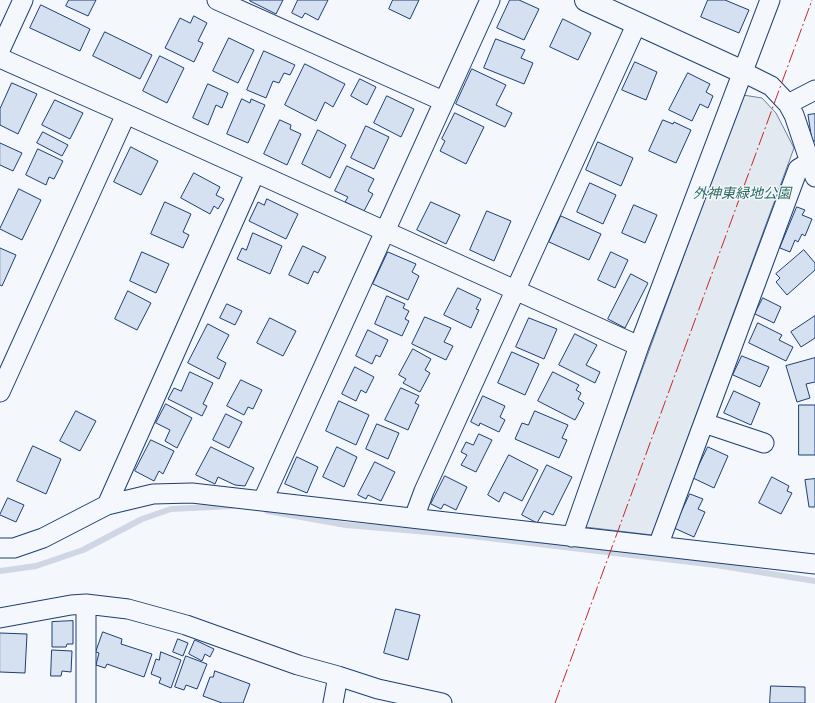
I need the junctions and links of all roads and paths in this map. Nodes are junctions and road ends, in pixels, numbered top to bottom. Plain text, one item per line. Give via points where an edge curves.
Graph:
1 (23, 0) edge
2 (217, 0) edge
3 (490, 0) edge
4 (586, 0) edge
5 (770, 0) edge
6 (637, 23) junction
7 (0, 50) edge
8 (0, 58) edge
9 (743, 72) junction
10 (815, 90) edge
11 (443, 102) junction
12 (788, 104) junction
13 (126, 114) junction
14 (814, 167) edge
15 (255, 173) junction
16 (385, 231) junction
17 (516, 290) junction
18 (639, 346) junction
19 (0, 392) edge
20 (704, 423) junction
21 (764, 443) dead end
22 (263, 500) junction
23 (108, 505) junction
24 (414, 518) junction
25 (572, 537) junction
26 (658, 546) junction
27 (0, 548) edge
28 (815, 564) edge
29 (86, 604) junction
30 (0, 618) edge
31 (338, 676) junction
32 (86, 703) edge
33 (333, 703) edge
34 (442, 703) edge

1 - 7 street
2 - 11 street
3 - 11 street
4 - 6 street
5 - 9 street
6 - 9 street
6 - 17 street
8 - 13 street
9 - 12 street via 770,86
9 - 18 street
10 - 12 street
11 - 16 street
12 - 14 street
13 - 15 street
13 - 19 street
14 - 20 street via 798,169
15 - 16 street
15 - 23 street
16 - 17 street
16 - 22 street
17 - 18 street
17 - 24 street via 424,490
18 - 25 street
20 - 21 street
20 - 26 street
22 - 23 street via 192,493 153,494
22 - 24 street
23 - 27 street via 43,538 14,548
24 - 25 street
25 - 26 street
26 - 28 street
29 - 30 street
29 - 31 street via 128,609 186,625 298,665
29 - 32 street
31 - 33 street
31 - 34 street via 378,689

